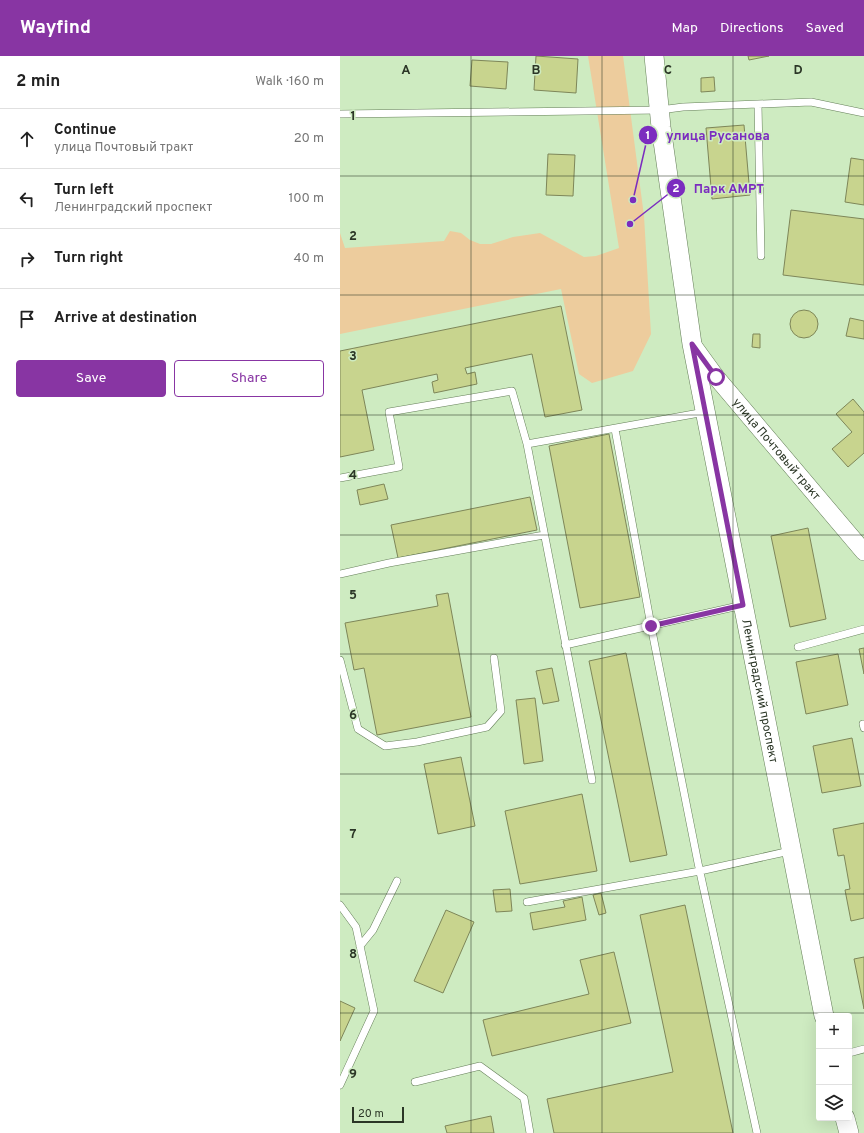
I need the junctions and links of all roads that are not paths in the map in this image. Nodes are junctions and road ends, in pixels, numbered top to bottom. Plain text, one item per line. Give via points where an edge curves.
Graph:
1 (654, 56) edge
2 (758, 104) junction
3 (660, 110) junction
4 (864, 113) edge
5 (340, 114) edge
6 (761, 256) dead end
7 (692, 344) junction
8 (705, 412) junction
9 (615, 429) junction
10 (527, 444) junction
11 (340, 478) edge
12 (544, 535) junction
13 (864, 552) edge
14 (340, 574) edge
15 (743, 605) junction
16 (651, 626) junction
17 (864, 630) edge
18 (565, 645) junction
19 (798, 647) dead end
20 (494, 658) dead end
21 (340, 660) edge
22 (592, 780) dead end
23 (792, 851) junction
24 (700, 871) junction
25 (397, 881) dead end
26 (527, 902) dead end
27 (340, 905) edge
28 (360, 946) junction
29 (823, 1013) edge
30 (864, 1049) edge
31 (852, 1052) edge
32 (415, 1082) dead end
33 (340, 1085) edge
34 (846, 1121) edge
35 (530, 1133) edge
36 (757, 1133) edge
37 (849, 1133) edge

1 - 3 main road, Ленинградский проспект
2 - 3 lane
2 - 4 lane via 811,102
2 - 6 lane
3 - 5 lane
3 - 7 main road, Ленинградский проспект
7 - 8 main road, Ленинградский проспект
7 - 13 street, улица Почтовый тракт via 716,377
8 - 9 lane
8 - 15 main road, Ленинградский проспект
9 - 10 lane
9 - 16 lane
10 - 11 lane via 512,391 389,412 399,467
10 - 12 lane
12 - 14 lane
12 - 18 lane
15 - 16 lane
15 - 23 main road, Ленинградский проспект
16 - 18 lane
16 - 24 lane
17 - 19 lane
18 - 22 lane
20 - 21 lane via 502,711 487,727 385,746 358,729
23 - 24 lane
23 - 29 main road, Ленинградский проспект
24 - 26 lane
24 - 36 lane
25 - 28 lane via 373,930
27 - 28 lane via 356,927
28 - 33 lane via 374,1011
30 - 31 lane
32 - 35 lane via 480,1066 524,1098
34 - 37 main road

